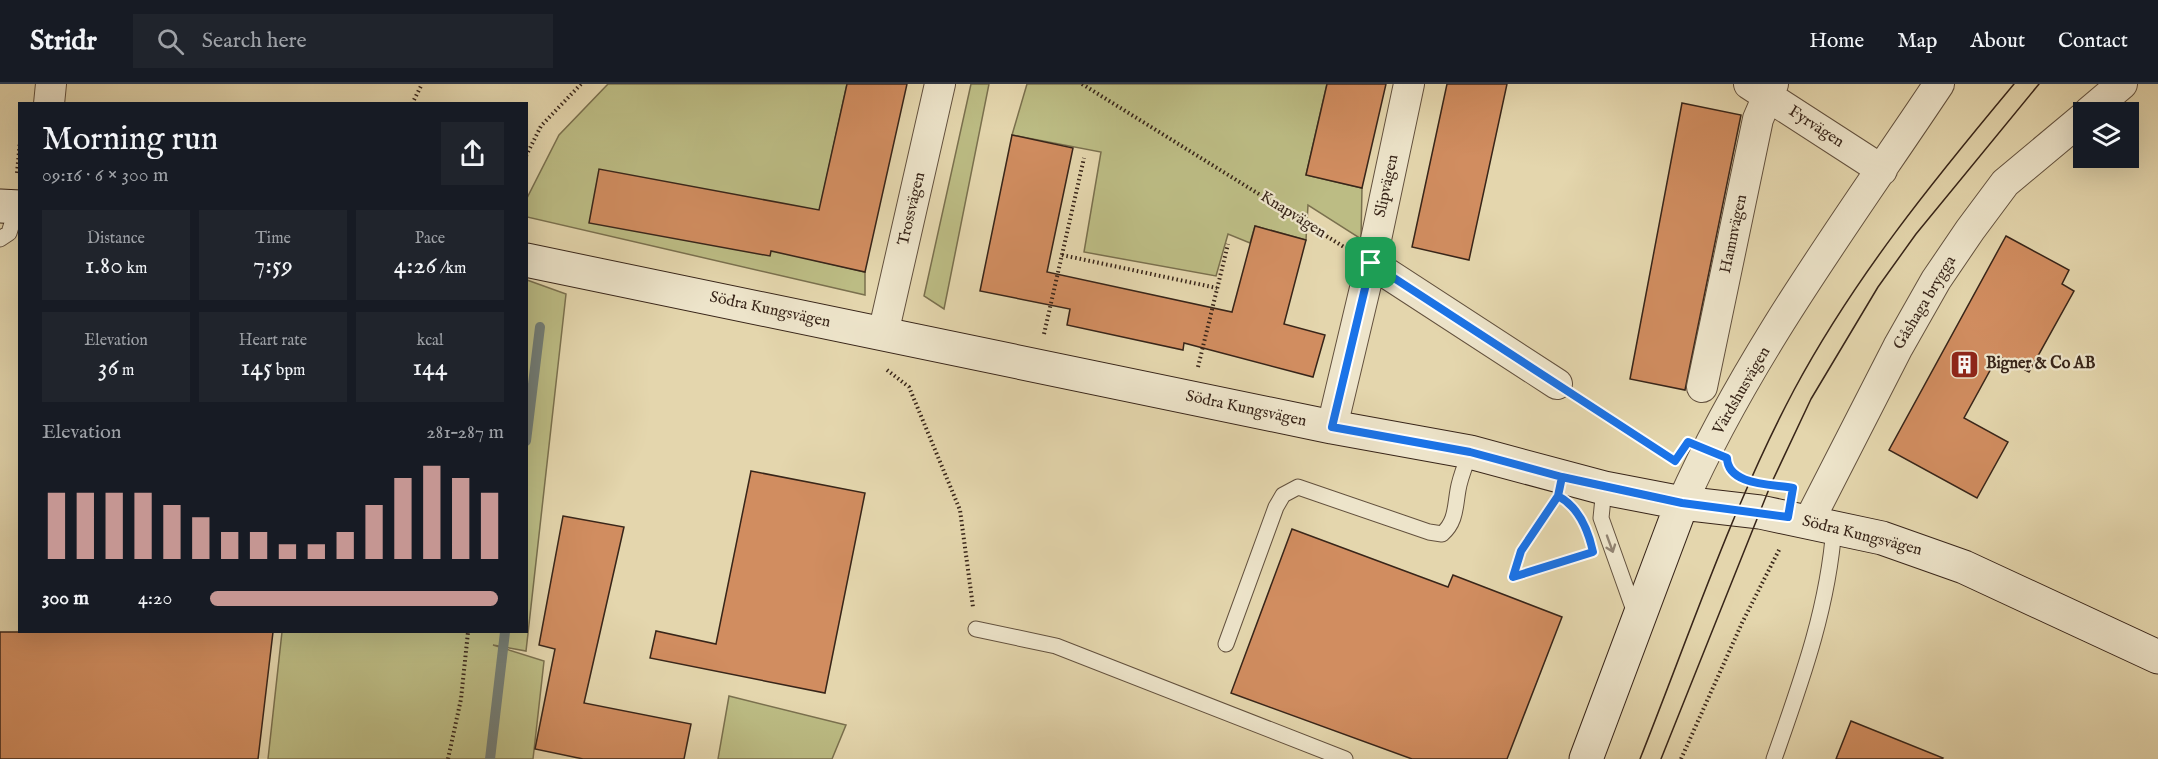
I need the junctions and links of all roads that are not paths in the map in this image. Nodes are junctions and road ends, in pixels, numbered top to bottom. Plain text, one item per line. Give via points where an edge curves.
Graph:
1 (51, 84) edge
2 (940, 84) edge
3 (1409, 84) edge
4 (1940, 84) edge
5 (2122, 84) edge
6 (1763, 88) edge
7 (49, 102) edge
8 (2101, 102) edge
9 (2073, 126) edge
10 (1882, 170) junction
11 (12, 207) edge
12 (0, 238) edge
13 (528, 260) edge
14 (1371, 263) junction
15 (883, 334) junction
16 (1557, 384) road end
17 (1702, 387) dead end
18 (1332, 427) junction
19 (1470, 452) junction
20 (1604, 488) junction
21 (1682, 503) junction
22 (1810, 522) junction
23 (1636, 619) junction
24 (976, 629) road end
25 (1226, 644) dead end
26 (2158, 657) edge
27 (1345, 759) edge
28 (1586, 759) edge
29 (1774, 759) edge

1 - 7 street
2 - 15 street, Trossvägen
3 - 14 street, Slipvägen
4 - 10 street, Värdshusvägen
5 - 8 street
6 - 10 street, Fyrvägen
6 - 17 street, Hamnvägen
9 - 22 street, Gåshaga brygga via 2005,183 1958,246 1898,347
10 - 21 street, Värdshusvägen via 1784,318 1726,415
11 - 12 lane via 9,233
13 - 15 street, Södra Kungsvägen
14 - 16 street
14 - 18 street, Slipvägen
15 - 18 street, Södra Kungsvägen
18 - 19 street, Södra Kungsvägen
19 - 20 street, Södra Kungsvägen
19 - 25 lane via 1450,528 1442,534 1298,487 1289,489 1276,507
20 - 21 street, Södra Kungsvägen
20 -> 23 lane via 1601,518
21 - 22 street, Södra Kungsvägen
21 - 23 street, Värdshusvägen
22 - 26 street, Södra Kungsvägen via 1910,546
22 - 29 lane via 1831,570 1812,651
23 - 28 street, Värdshusvägen
24 - 27 lane via 1056,646

